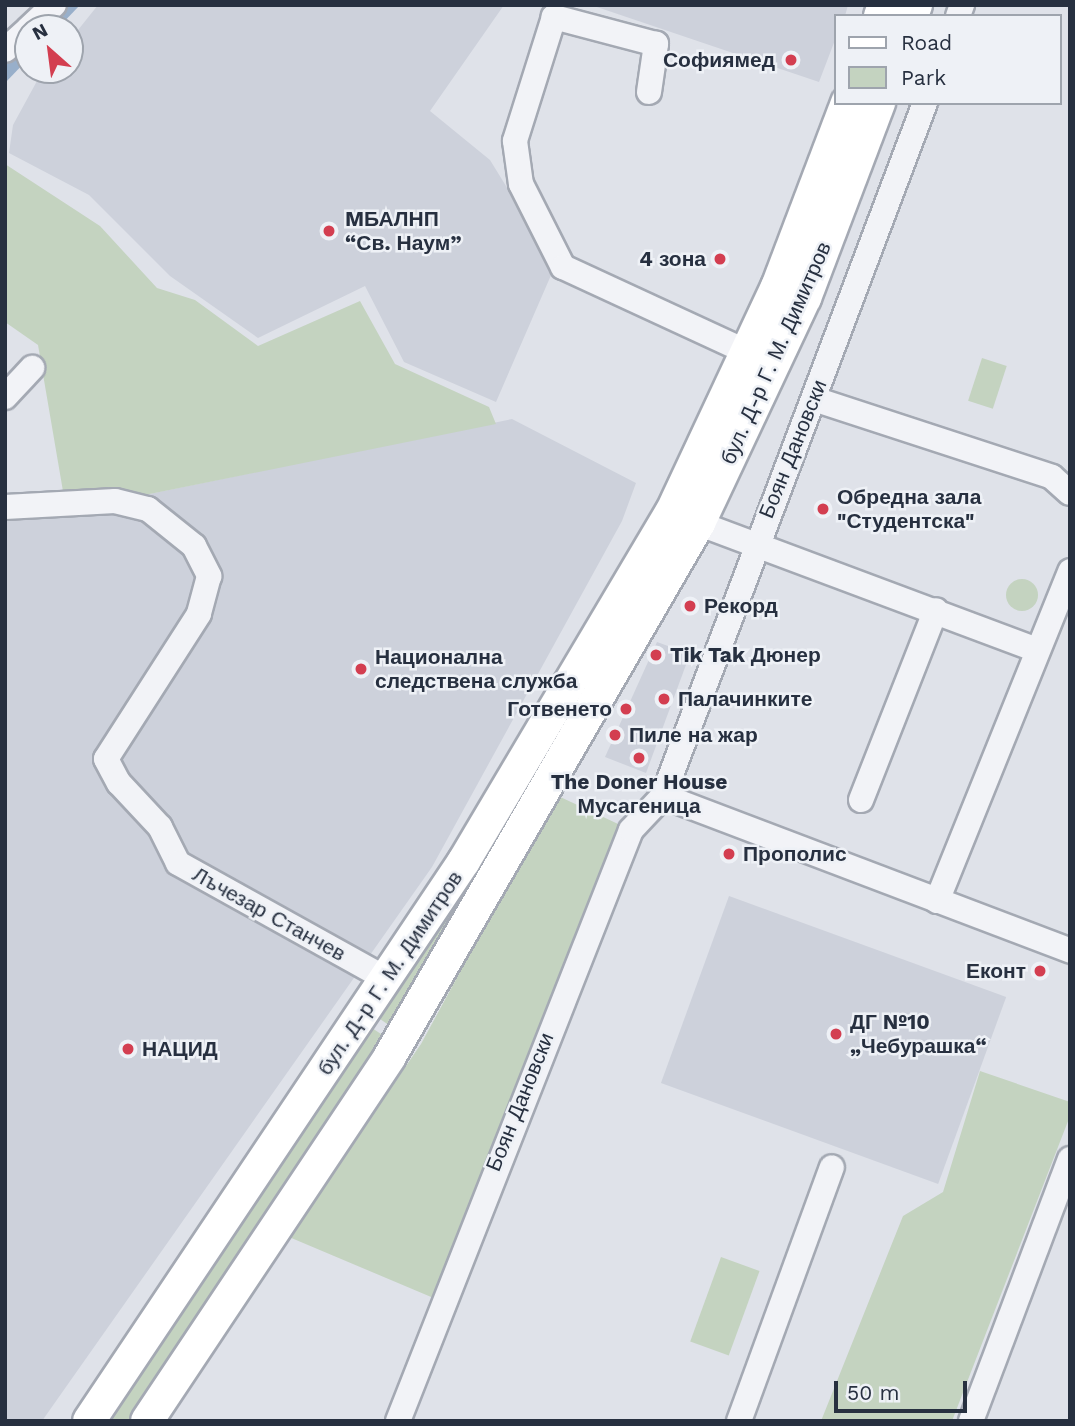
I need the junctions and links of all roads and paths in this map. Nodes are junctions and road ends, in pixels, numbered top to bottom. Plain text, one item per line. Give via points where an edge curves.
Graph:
1 (649, 92) dead end
2 (846, 105) edge
3 (878, 105) edge
4 (924, 105) edge
5 (747, 352) junction
6 (32, 368) dead end
7 (5, 397) edge
8 (814, 399) junction
9 (1070, 493) edge
10 (5, 507) edge
11 (685, 518) junction
12 (754, 544) junction
13 (1070, 571) edge
14 (936, 610) junction
15 (1037, 650) junction
16 (663, 796) junction
17 (861, 800) dead end
18 (937, 901) junction
19 (1070, 951) edge
20 (386, 979) junction
21 (1070, 1159) edge
22 (832, 1167) dead end
23 (89, 1421) edge
24 (147, 1421) edge
25 (398, 1421) edge
26 (739, 1421) edge
27 (971, 1421) edge

1 - 5 street via 656,44 554,17 515,141 521,184 563,267
2 - 5 main road, бул. Д-р Г. М. Димитров
3 - 11 main road, бул. Д-р Г. М. Димитров via 806,298
4 - 8 street, Боян Дановски
5 - 11 main road, бул. Д-р Г. М. Димитров
6 - 7 street
8 - 9 street via 1052,477
8 - 12 street, Боян Дановски
10 - 20 street, Лъчезар Станчев via 115,501 148,509 194,546 209,576 199,614 106,759 118,783 160,827 178,863
11 - 12 street
11 - 20 main road, бул. Д-р Г. М. Димитров
11 - 24 main road, бул. Д-р Г. М. Димитров via 390,1056
12 - 14 street
12 - 16 street, Боян Дановски
13 - 15 street
14 - 15 street
14 - 17 street
15 - 18 street
16 - 18 street
16 - 25 street, Боян Дановски via 631,830
18 - 19 street
20 - 23 main road, бул. Д-р Г. М. Димитров
21 - 27 street
22 - 26 street

